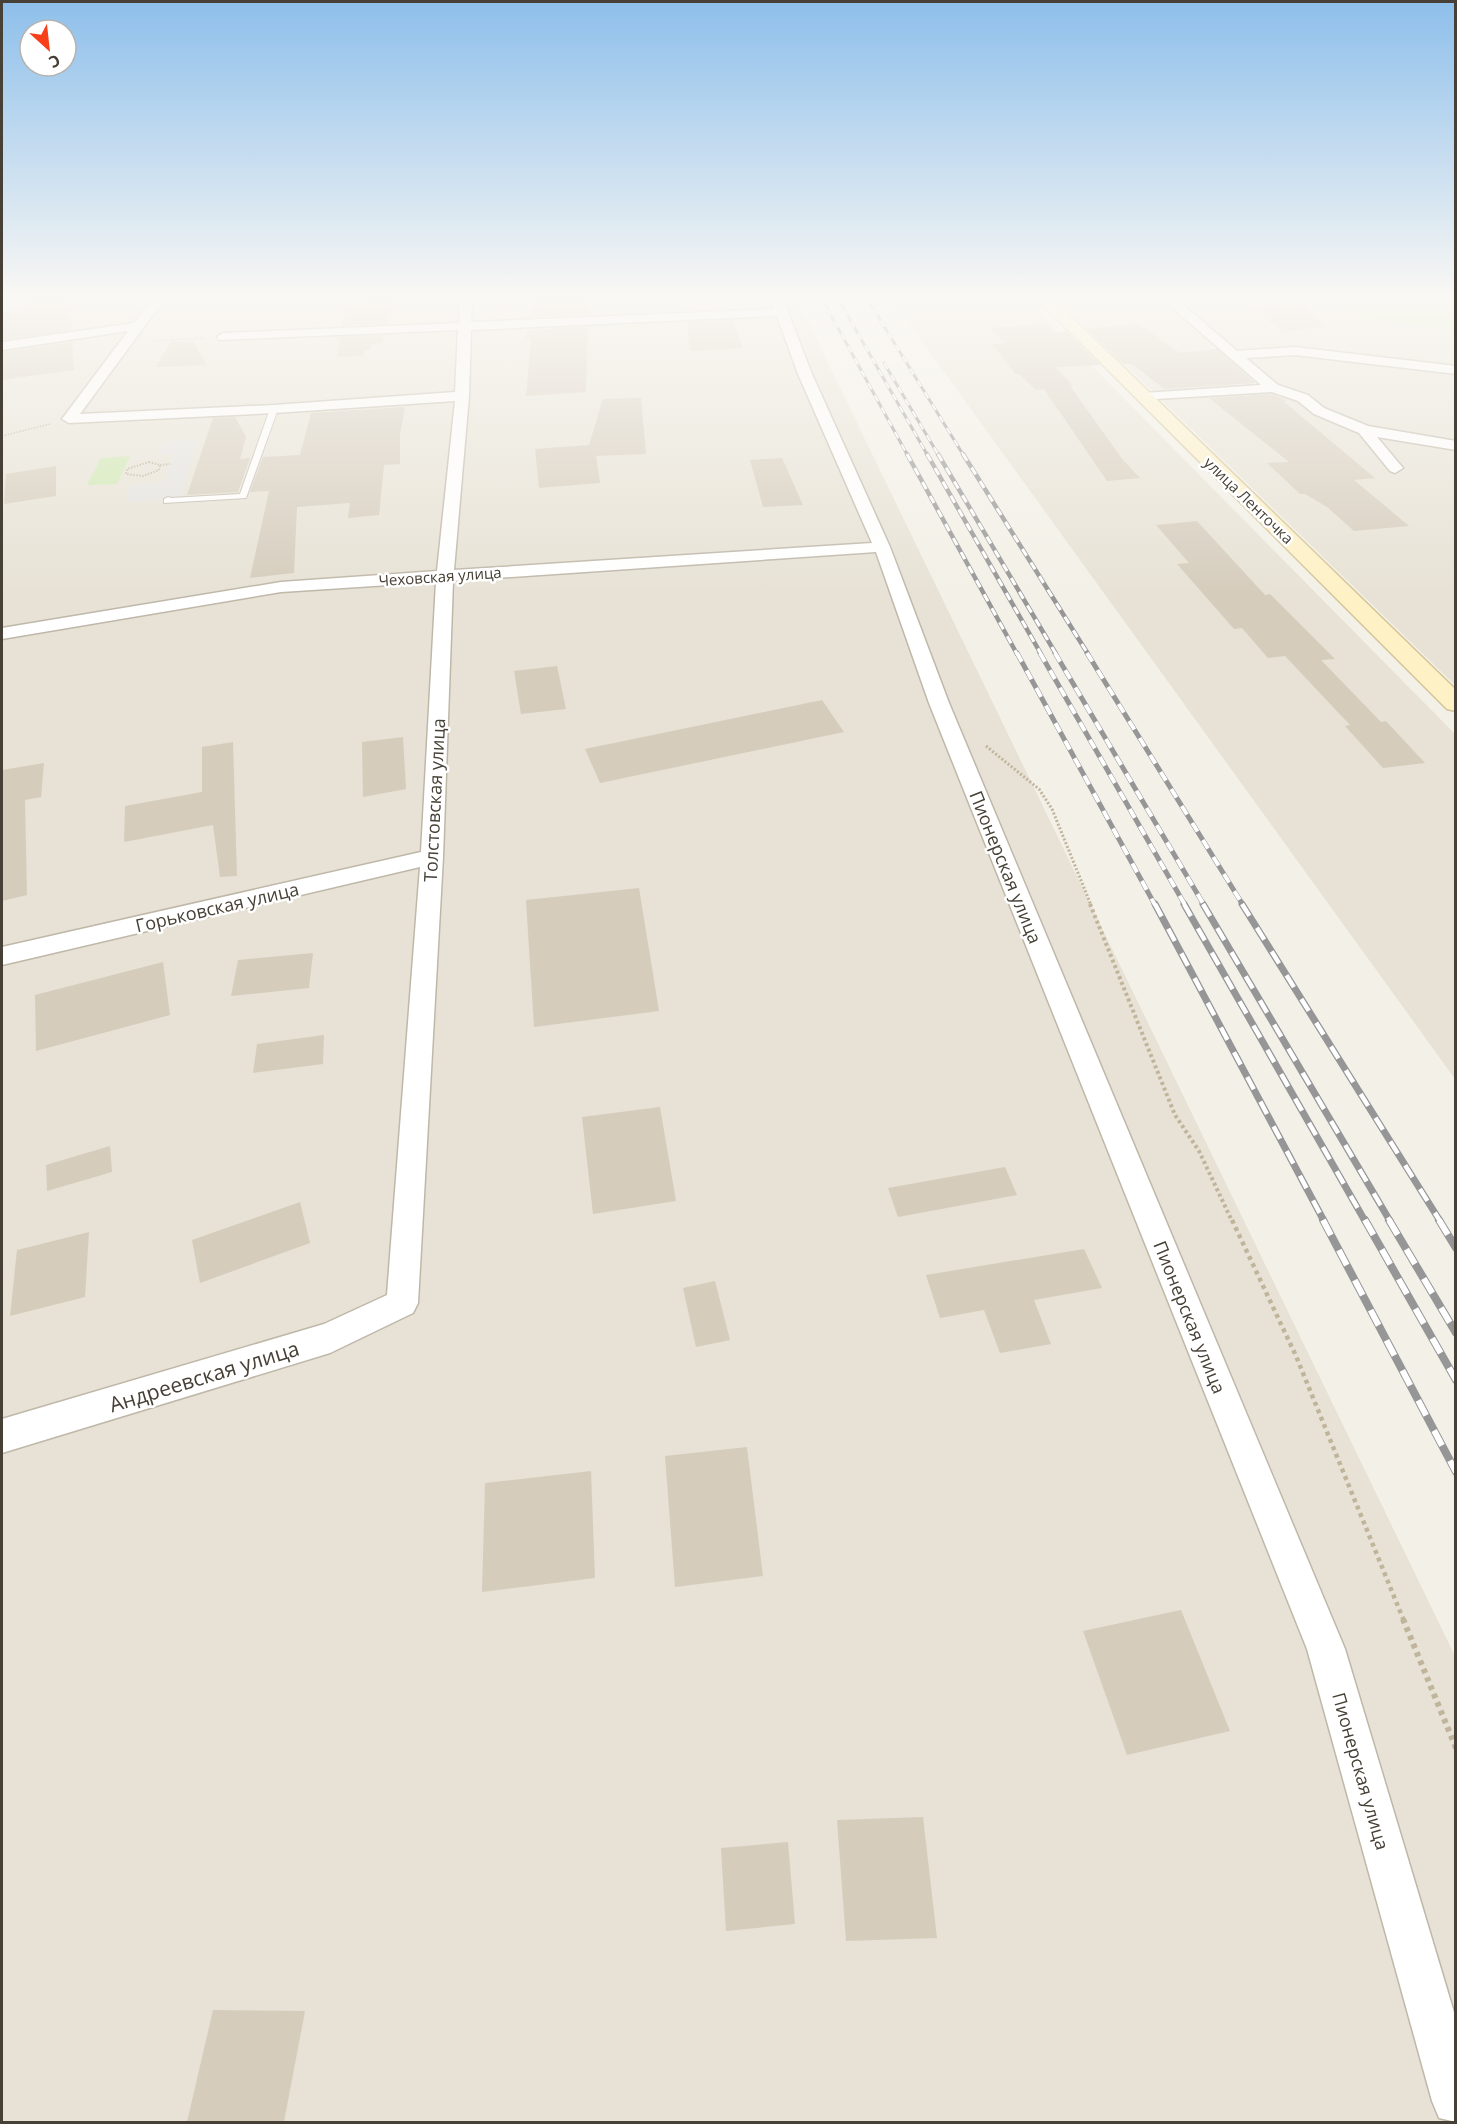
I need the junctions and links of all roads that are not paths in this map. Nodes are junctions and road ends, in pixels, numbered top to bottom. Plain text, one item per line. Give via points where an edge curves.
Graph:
1 (86, 396) edge
2 (460, 396) edge
3 (462, 396) edge
4 (815, 396) edge
5 (1157, 396) edge
6 (1297, 396) edge
7 (1144, 397) joint
8 (274, 409) junction
9 (1364, 430) junction
10 (1455, 446) edge
11 (1395, 468) dead end
12 (168, 499) dead end
13 (882, 547) junction
14 (445, 575) junction
15 (2, 634) edge
16 (1455, 704) edge
17 (432, 857) junction
18 (2, 956) edge
19 (402, 1303) joint
20 (2, 1436) edge
21 (1455, 2101) edge

1 - 8 street via 69,419 237,414
2 - 8 street
3 - 14 street, Толстовская улица
4 - 13 street, Пионерская улица
5 - 7 street
6 - 9 street via 1320,411
7 - 16 main road, улица Ленточка
8 - 12 lane via 243,496
9 - 10 street
9 - 11 street
13 - 14 street, Чеховская улица
13 - 21 street, Пионерская улица via 939,703 1326,1648
14 - 15 street, Чеховская улица via 282,587
14 - 17 street, Толстовская улица
17 - 18 street, Горьковская улица
17 - 19 street, Толстовская улица
19 - 20 street, Андреевская улица via 330,1338

